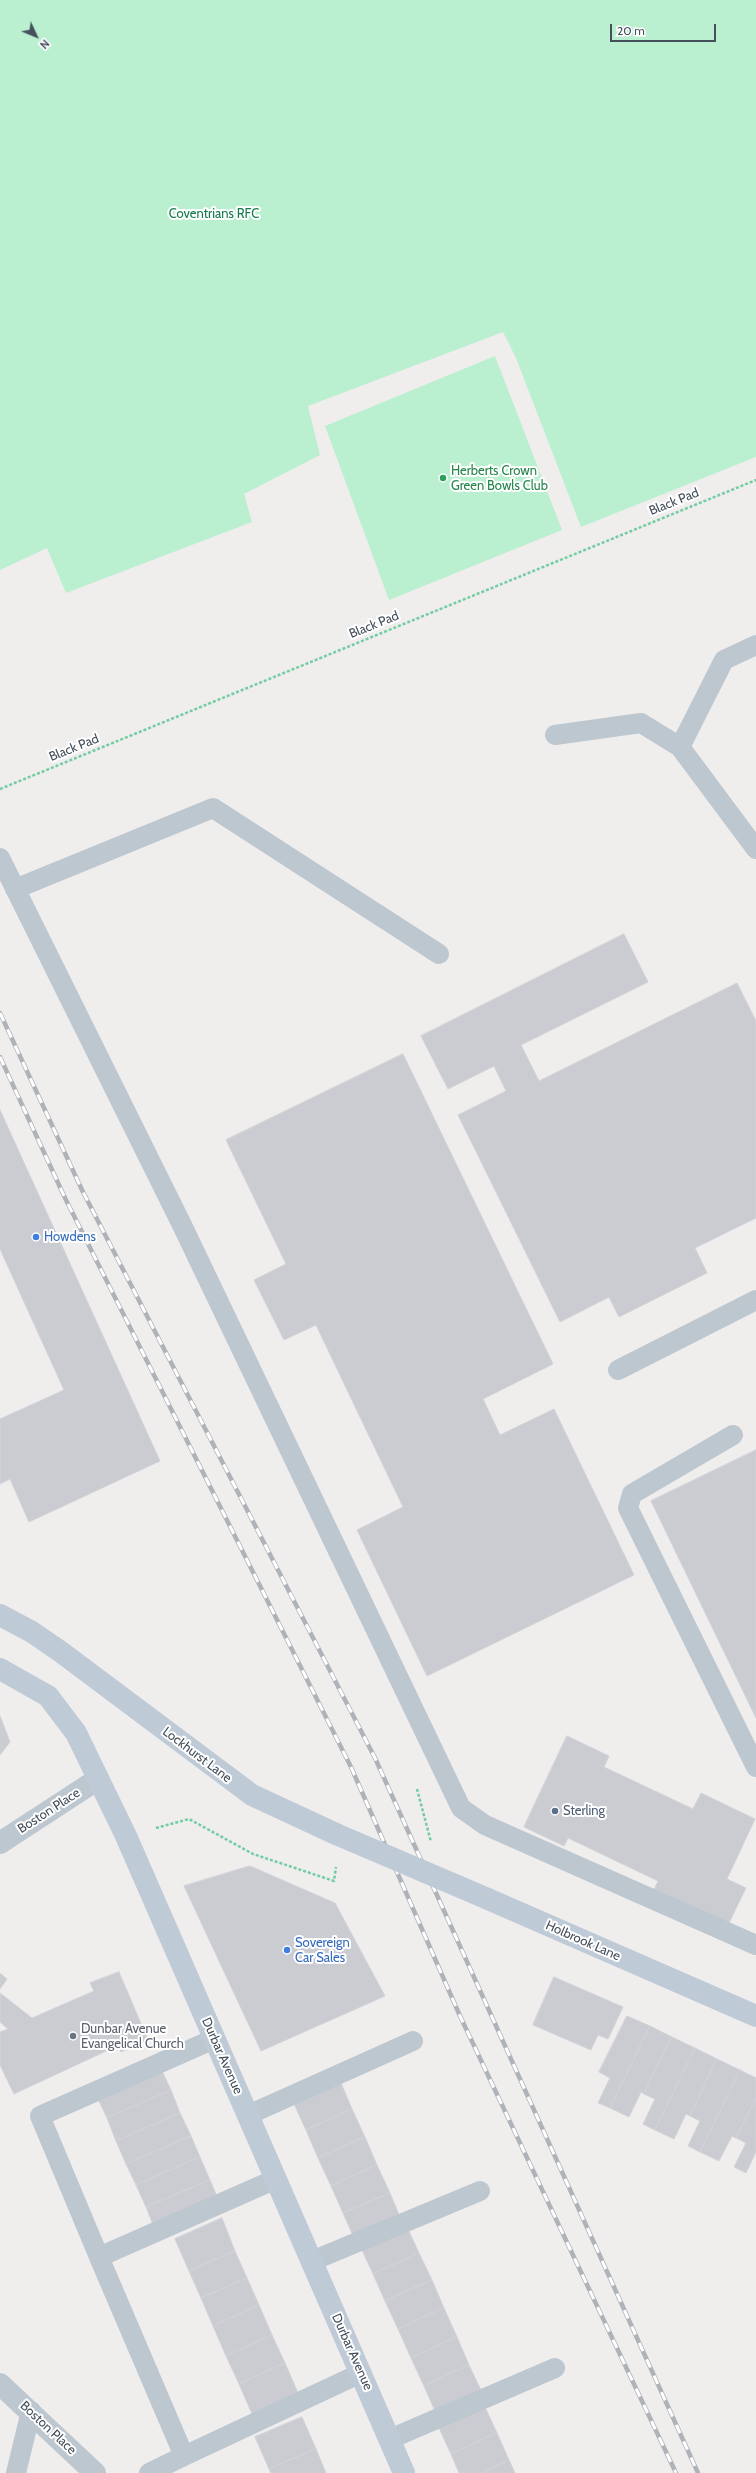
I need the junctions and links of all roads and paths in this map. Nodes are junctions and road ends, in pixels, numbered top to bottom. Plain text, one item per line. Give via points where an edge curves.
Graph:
1 (756, 480) edge
2 (753, 650) edge
3 (555, 735) dead end
4 (680, 747) junction
5 (0, 789) edge
6 (756, 849) edge
7 (0, 858) edge
8 (15, 889) junction
9 (438, 954) dead end
10 (756, 1300) edge
11 (618, 1370) dead end
12 (733, 1435) dead end
13 (0, 1615) edge
14 (0, 1669) edge
15 (756, 1767) edge
16 (98, 1779) junction
17 (416, 1785) dead end
18 (126, 1836) junction
19 (432, 1842) dead end
20 (0, 1843) edge
21 (410, 1866) joint
22 (336, 1867) dead end
23 (756, 1945) edge
24 (756, 2016) edge
25 (214, 2039) junction
26 (413, 2041) dead end
27 (248, 2115) junction
28 (276, 2178) junction
29 (480, 2191) dead end
30 (99, 2257) junction
31 (312, 2261) junction
32 (555, 2368) dead end
33 (361, 2373) junction
34 (0, 2384) edge
35 (31, 2411) junction
36 (390, 2439) junction
37 (184, 2456) junction
38 (16, 2473) edge
39 (95, 2473) edge
40 (149, 2473) edge
41 (404, 2473) edge

1 - 5 path, Black Pad
2 - 4 lane via 724,660
3 - 4 lane via 641,723
4 - 6 lane
7 - 8 lane
8 - 9 lane via 214,808
8 - 23 lane via 184,1230 461,1808 485,1825
10 - 11 lane
12 - 15 lane via 632,1494 628,1508
13 - 21 street, Lockhurst Lane, bridge via 32,1632 61,1652 252,1795
14 - 16 street, Durbar Avenue via 48,1696 76,1733
16 - 18 street, Durbar Avenue
16 - 20 street, Boston Place
17 - 19 path
18 - 22 path via 189,1819 253,1854 334,1881
18 - 25 street, Durbar Avenue
21 - 24 street, Holbrook Lane, bridge
25 - 27 street, Durbar Avenue
25 - 30 lane via 40,2116
26 - 27 lane
27 - 28 street, Durbar Avenue
28 - 30 lane
28 - 31 street, Durbar Avenue
29 - 31 lane
30 - 37 lane
31 - 33 street, Durbar Avenue
32 - 36 lane
33 - 36 street, Durbar Avenue
33 - 37 lane
34 - 35 street, Boston Place
35 - 38 lane
35 - 39 street, Boston Place
36 - 41 street, Durbar Avenue
37 - 40 lane

